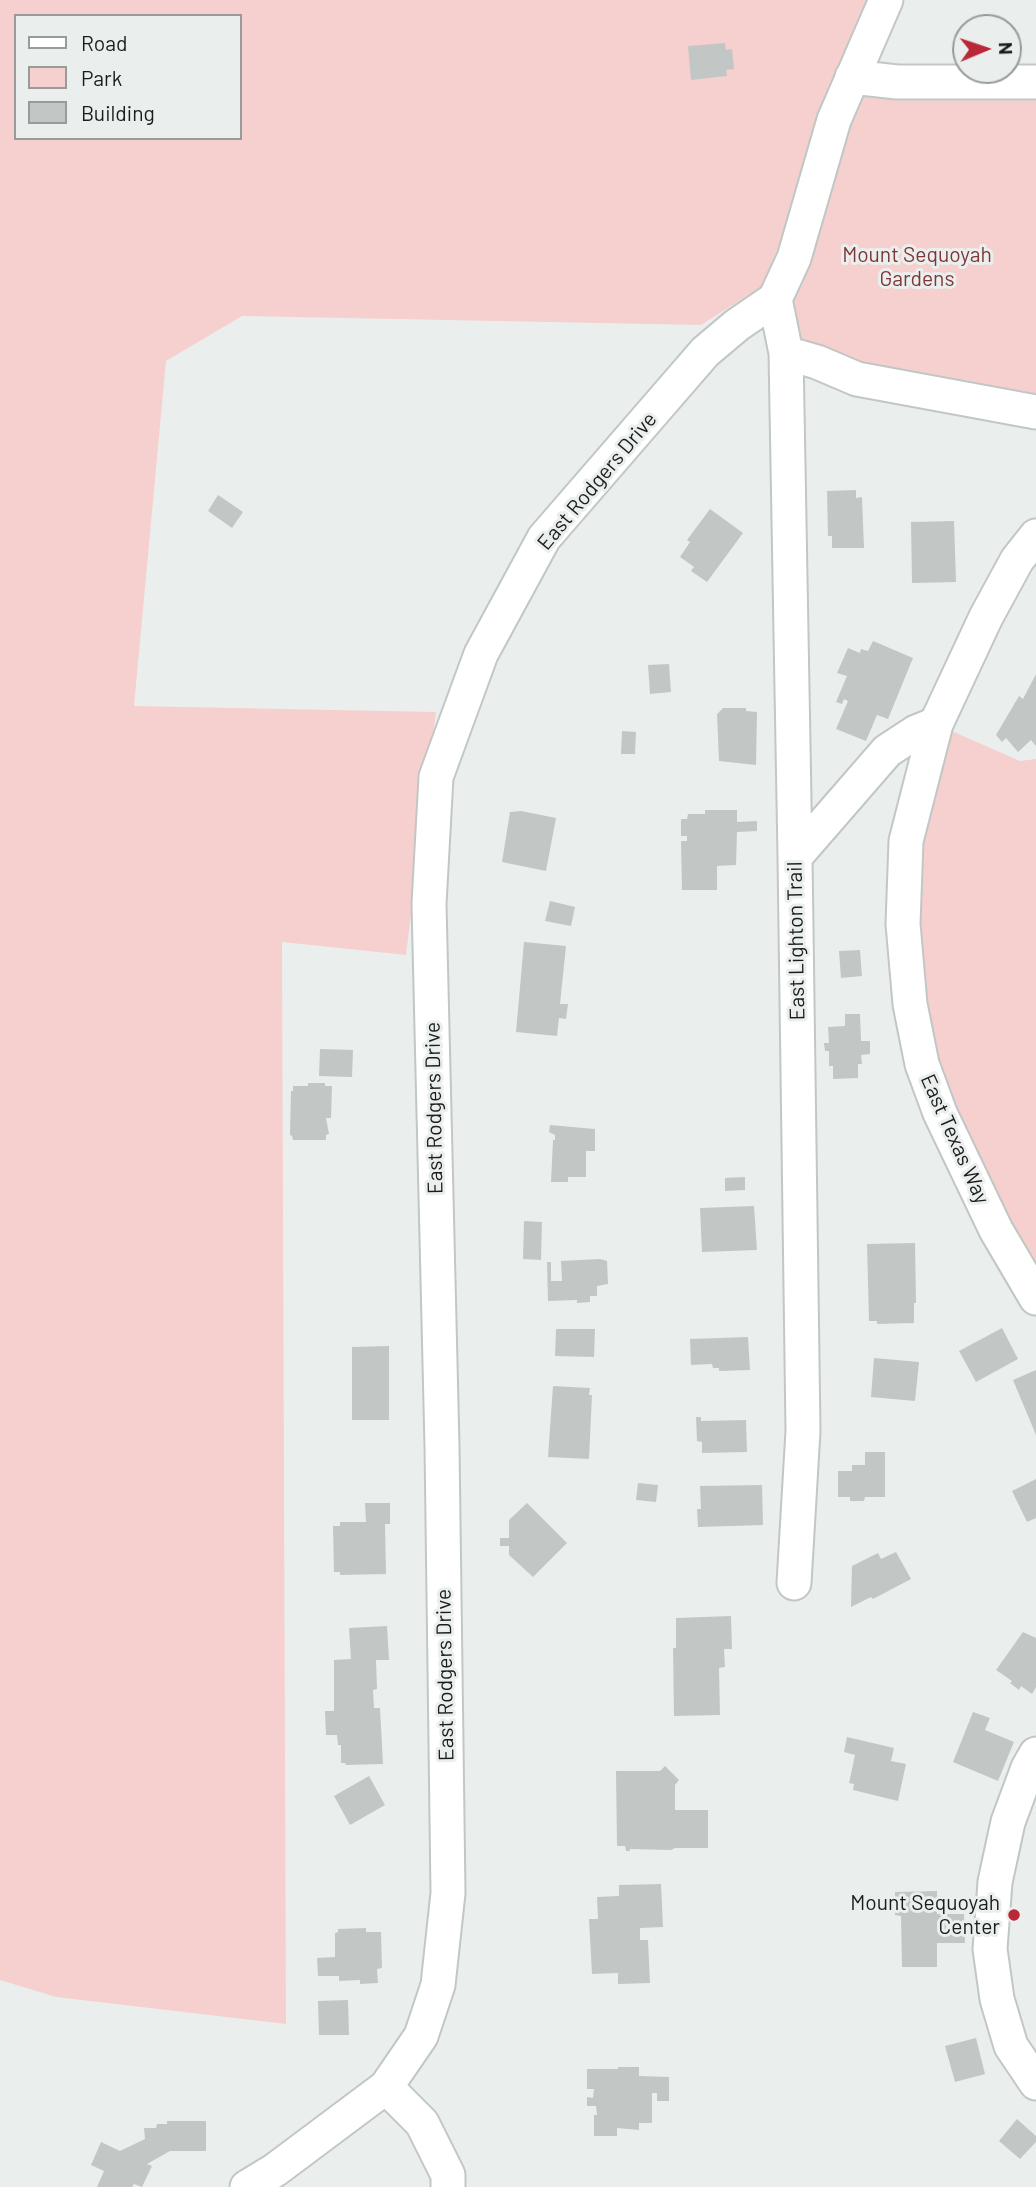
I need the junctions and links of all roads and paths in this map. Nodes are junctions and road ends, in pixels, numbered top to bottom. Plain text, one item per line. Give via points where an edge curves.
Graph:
1 (886, 0) edge
2 (852, 77) junction
3 (1036, 82) edge
4 (775, 299) junction
5 (786, 353) junction
6 (1036, 412) edge
7 (1036, 536) edge
8 (936, 724) junction
9 (795, 857) junction
10 (1036, 1298) edge
11 (794, 1583) dead end
12 (1036, 1754) edge
13 (1036, 2083) edge
14 (386, 2087) junction
15 (247, 2187) edge
16 (448, 2187) edge

1 - 2 street
2 - 3 street via 897,82
2 - 4 street via 834,120 794,258
4 - 5 street, East Lighton Trail
4 - 14 street, East Rodgers Drive via 705,352 544,538 481,654 436,778 429,904 448,1894 438,1984 421,2036
5 - 6 street via 857,379
5 - 9 street, East Lighton Trail
7 - 8 street, East Texas Way via 1017,560 986,617
8 - 9 street via 887,751
8 - 10 street, East Texas Way via 906,841 903,924 910,1004 922,1064 940,1113 996,1230
9 - 11 street, East Lighton Trail via 803,1431
12 - 13 street via 1007,1822 995,1882 990,1949 997,1999 1011,2046
14 - 15 street, East Rodgers Drive
14 - 16 street via 422,2123 448,2175

